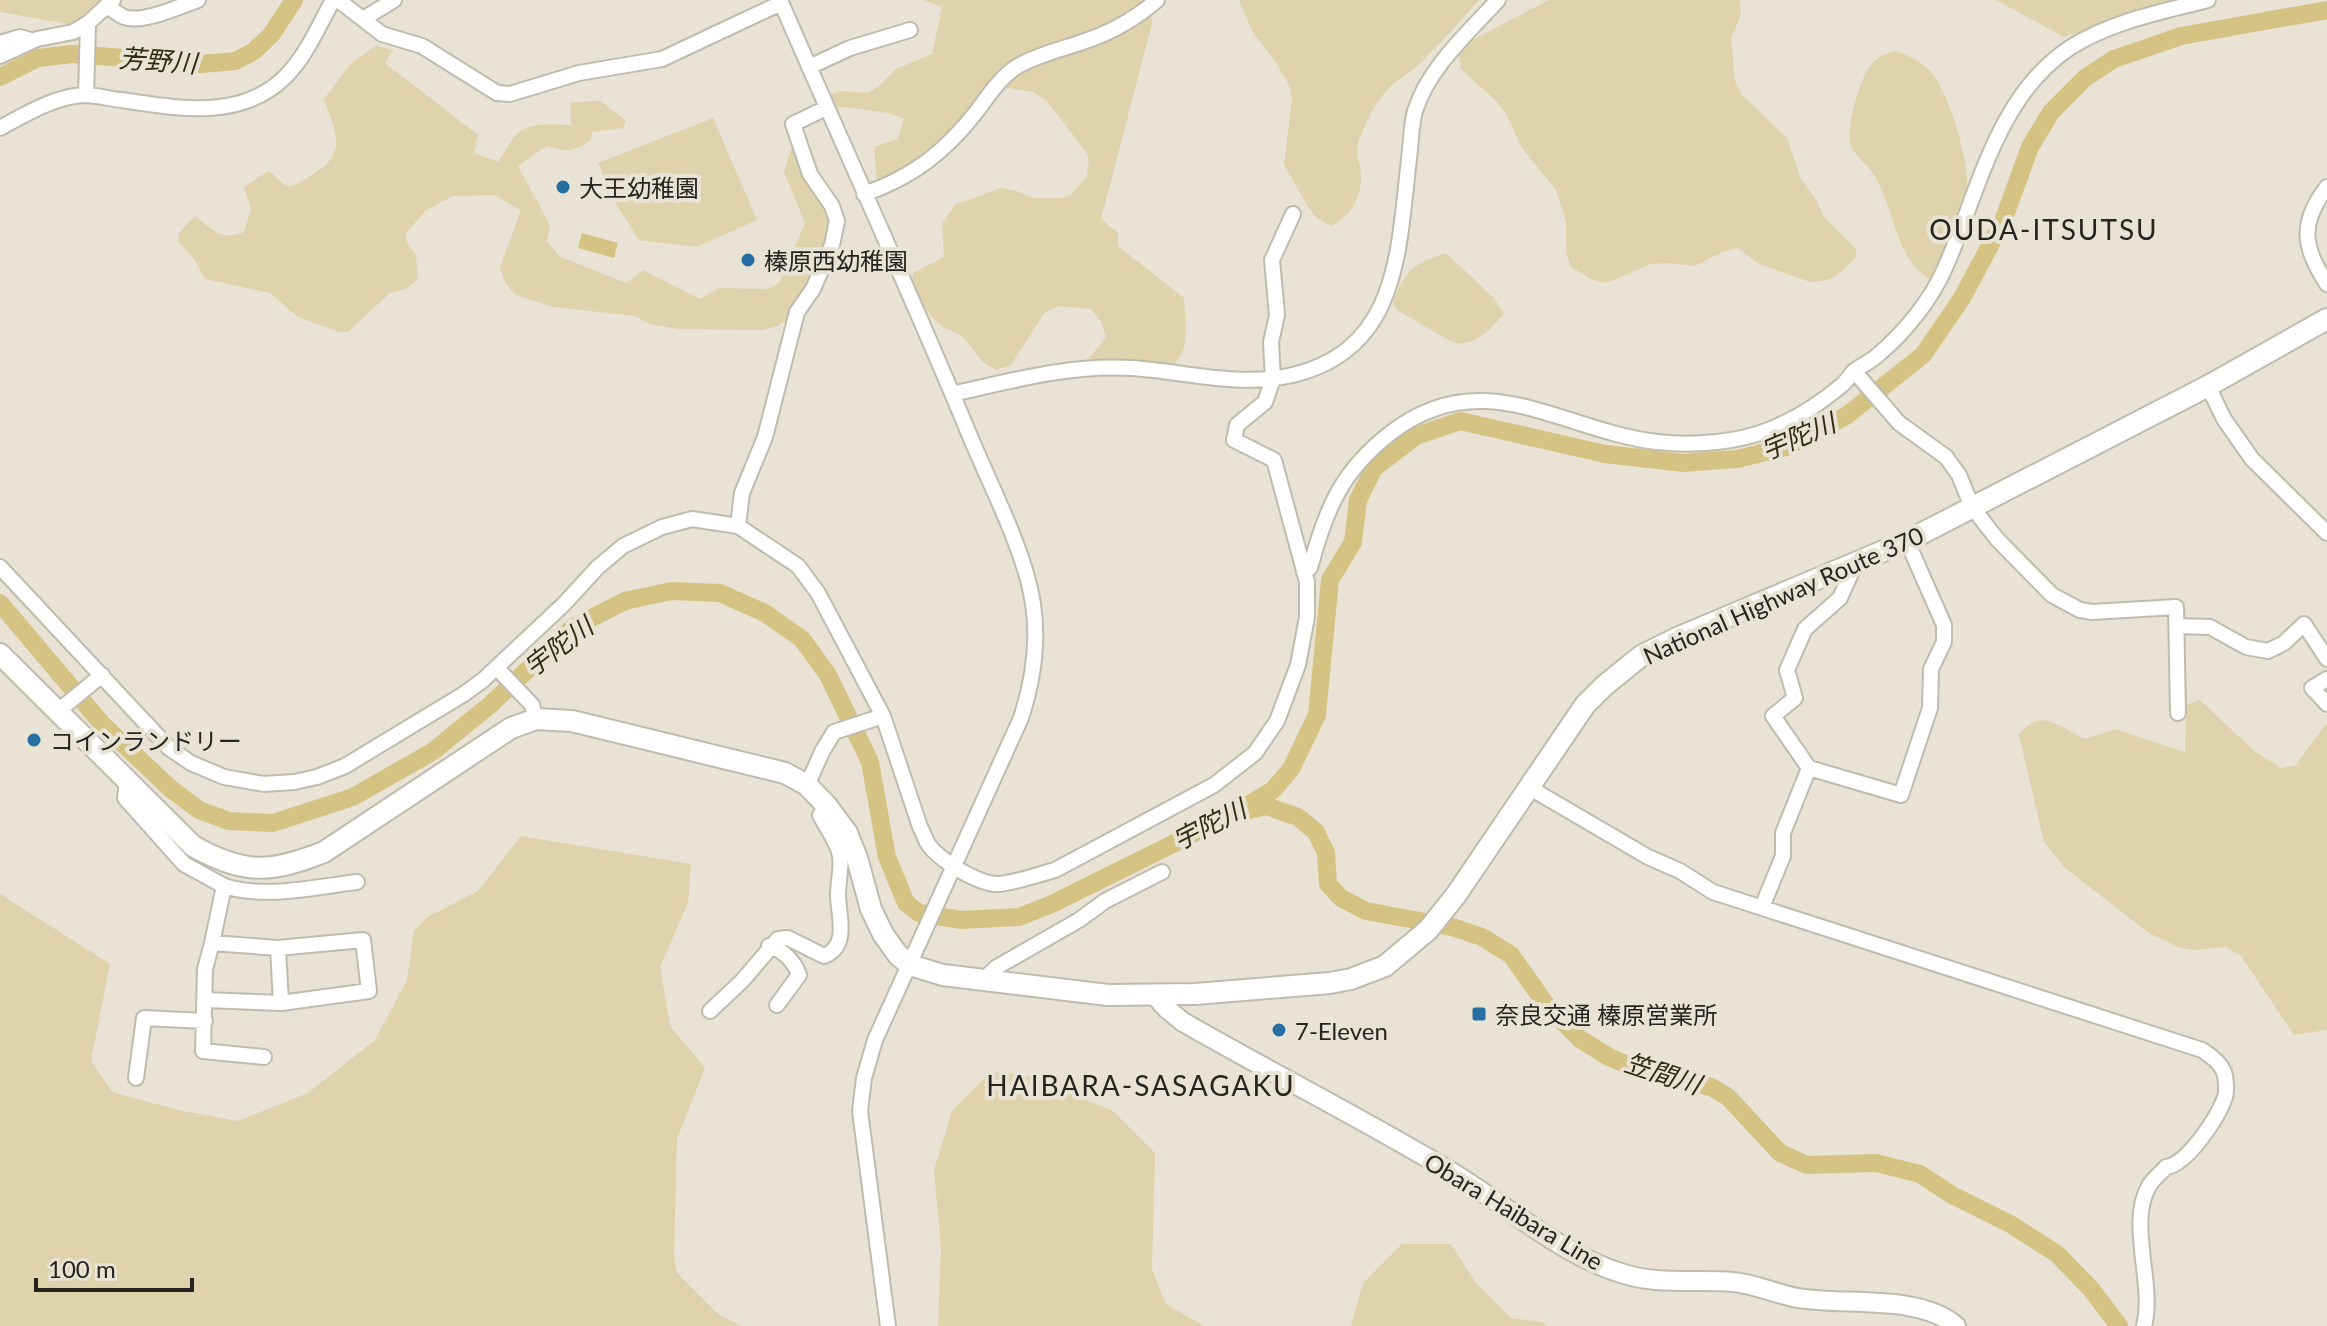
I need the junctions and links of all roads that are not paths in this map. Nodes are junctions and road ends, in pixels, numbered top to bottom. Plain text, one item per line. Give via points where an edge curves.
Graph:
1 (198, 0) edge
2 (335, 0) edge
3 (394, 0) edge
4 (1157, 0) edge
5 (1498, 0) edge
6 (2208, 0) edge
7 (780, 2) edge
8 (111, 3) edge
9 (363, 19) junction
10 (88, 30) junction
11 (910, 30) dead end
12 (33, 41) junction
13 (0, 43) edge
14 (0, 56) edge
15 (809, 67) junction
16 (86, 90) junction
17 (826, 108) junction
18 (0, 128) edge
19 (2327, 187) edge
20 (864, 194) junction
21 (1293, 214) dead end
22 (2327, 284) edge
23 (2327, 319) edge
24 (1856, 372) junction
25 (1273, 379) junction
26 (2208, 386) junction
27 (952, 394) junction
28 (1972, 507) junction
29 (738, 526) junction
30 (2327, 533) edge
31 (1907, 541) junction
32 (1857, 560) junction
33 (0, 567) edge
34 (1304, 572) junction
35 (2177, 626) junction
36 (2327, 659) edge
37 (4, 660) edge
38 (498, 669) junction
39 (100, 676) junction
40 (2327, 679) edge
41 (2327, 704) edge
42 (60, 710) junction
43 (533, 711) junction
44 (2178, 713) dead end
45 (879, 717) junction
46 (1809, 768) junction
47 (127, 781) junction
48 (807, 785) junction
49 (1530, 788) junction
50 (827, 806) junction
51 (953, 870) junction
52 (1162, 872) dead end
53 (357, 882) dead end
54 (224, 886) junction
55 (1762, 907) junction
56 (212, 943) junction
57 (769, 946) junction
58 (278, 948) junction
59 (913, 956) junction
60 (984, 979) junction
61 (1155, 996) junction
62 (206, 1000) junction
63 (281, 1003) junction
64 (777, 1005) dead end
65 (710, 1011) dead end
66 (205, 1021) junction
67 (264, 1057) dead end
68 (136, 1078) dead end
69 (888, 1326) edge
70 (1956, 1326) edge
71 (2144, 1326) edge

1 - 8 street via 134,18 124,17
2 - 9 street
2 - 16 street via 297,63 252,99 192,109
3 - 9 street
4 - 20 street via 1088,40 1015,67 928,163 897,183
5 - 25 street via 1434,72 1415,111 1398,256 1379,311 1337,356 1314,369
6 - 24 street via 2099,33 2071,47 2030,85 1992,145 1943,272 1899,335
7 - 9 street via 662,59 579,73 510,94 497,93 422,46 382,34
7 - 15 street
8 - 10 street
10 - 12 street
10 - 16 street
11 - 15 street
12 - 13 street via 20,37
12 - 14 street
15 - 17 street
16 - 18 street
17 - 20 street
17 - 29 street via 793,124 810,174 837,221 832,245 797,312 765,437 742,493
19 - 22 street via 2307,223 2313,263
20 - 27 street
21 - 25 street via 1272,260 1277,315 1271,342
23 - 26 highway, National Highway Route 370
24 - 28 street via 1899,423 1946,457
24 - 34 street via 1770,429 1700,442 1657,442 1498,401 1465,401 1431,410 1406,422 1356,463 1323,521 1310,568
25 - 27 street via 1129,367 1076,369
25 - 34 street via 1265,402 1237,425 1234,440 1274,460
26 - 28 highway, National Highway Route 370
26 - 30 street via 2252,459
27 - 51 street via 1025,570 1036,642 1021,718
28 - 31 highway, National Highway Route 370
28 - 35 street via 2052,595 2092,612 2176,607
29 - 38 street via 692,519 623,546
29 - 45 street via 798,566 818,593
31 - 32 highway, National Highway Route 370
31 - 46 street via 1944,625 1944,642 1931,669 1930,708 1901,795
32 - 46 street via 1840,598 1805,629 1787,670 1795,698 1773,716
32 - 49 highway, National Highway Route 370 via 1641,656 1585,705
33 - 39 street
34 - 51 street via 1307,617 1298,665 1277,721 1240,767 1055,870 996,884
35 - 36 street via 2210,627 2246,647 2268,651 2304,624
35 - 44 street
37 - 42 highway
38 - 39 street via 345,766 317,777 264,784 224,777 191,763 169,748
38 - 43 street
39 - 42 street
40 - 41 street via 2312,688
42 - 47 highway
43 - 47 highway via 324,852 290,866 240,866 193,846
43 - 48 highway via 785,773
45 - 48 street via 834,732
45 - 51 street via 928,844
46 - 55 street
47 - 54 street via 125,798 184,864
48 - 50 highway
49 - 55 street via 1713,892
49 - 61 highway, National Highway Route 370 via 1433,924 1385,966 1351,979
50 - 57 street via 820,815 840,855 838,942 824,956 788,938
50 - 59 highway via 847,833 883,934 898,955
51 - 59 street
52 - 60 street via 1105,901
53 - 54 street via 269,891
54 - 56 street
55 - 71 street via 2214,1058 2224,1072 2226,1094 2218,1112 2189,1155 2166,1167 2149,1185 2142,1203
56 - 58 street
56 - 62 street via 205,969
57 - 64 street via 778,948 799,975
57 - 65 street
58 - 63 street
58 - 63 street via 363,940 369,991
59 - 60 highway, National Highway Route 370 via 943,975
59 - 69 street via 875,1040 860,1111
60 - 61 highway, National Highway Route 370
61 - 70 main road, Obara Haibara Line via 1183,1022 1621,1274 1736,1282 1842,1303 1905,1305 1928,1309
62 - 63 street
62 - 66 street
66 - 67 street via 203,1051
66 - 68 street via 144,1018

